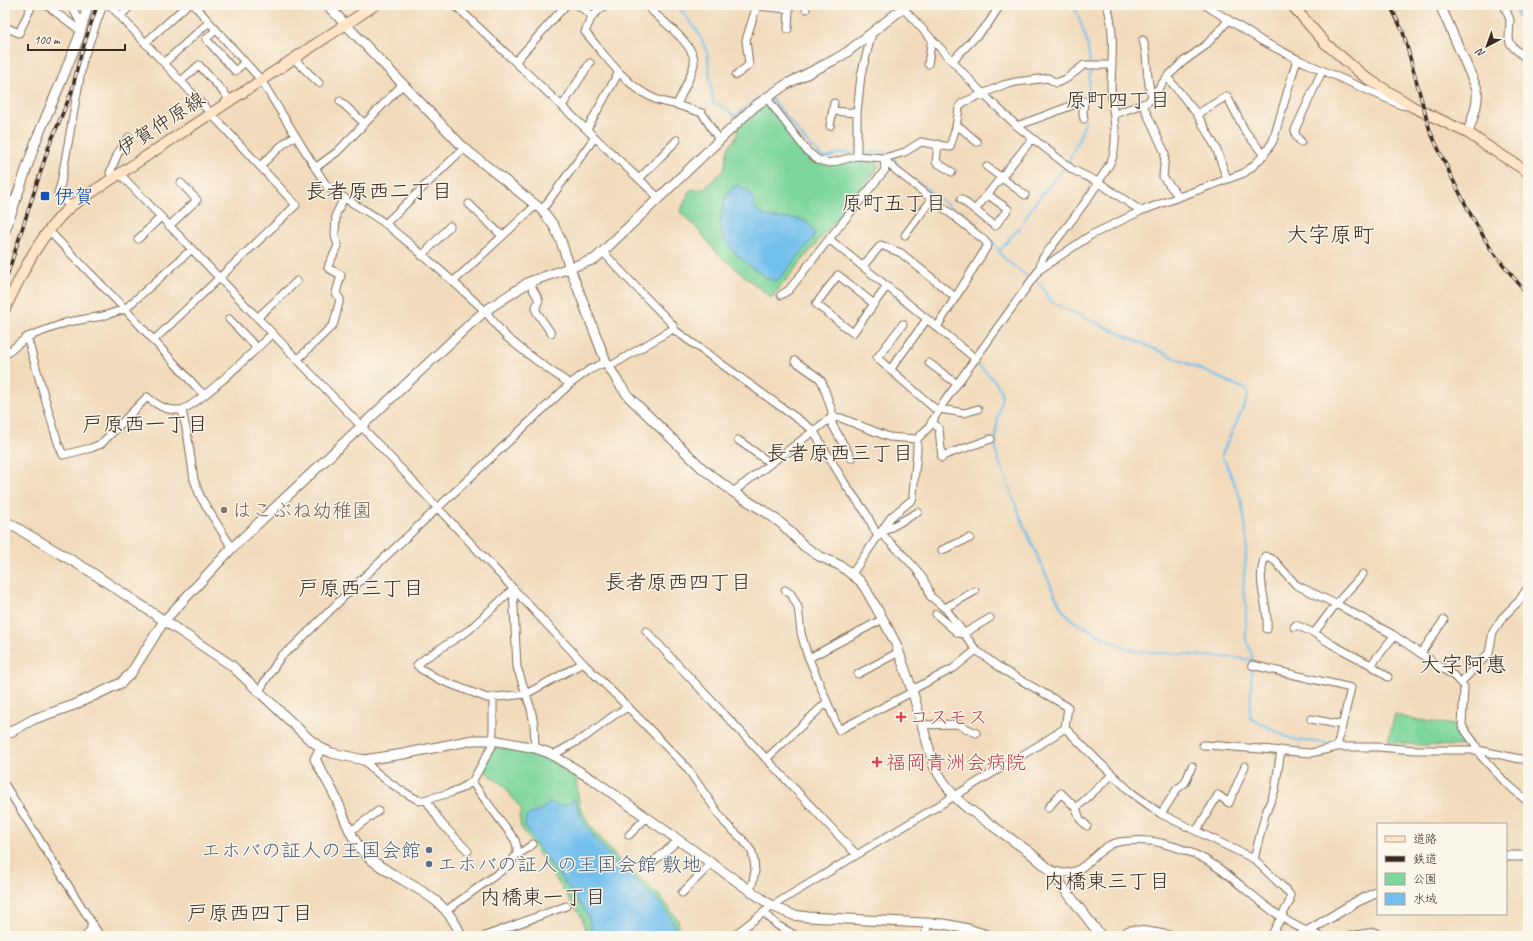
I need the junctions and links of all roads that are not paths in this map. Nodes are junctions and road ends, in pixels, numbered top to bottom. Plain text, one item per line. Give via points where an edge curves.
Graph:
1 (32, 5) edge
2 (46, 5) edge
3 (72, 5) edge
4 (88, 5) edge
5 (103, 5) edge
6 (110, 5) edge
7 (132, 5) edge
8 (187, 5) edge
9 (194, 5) edge
10 (327, 5) edge
11 (375, 5) edge
12 (455, 5) edge
13 (566, 5) edge
14 (578, 5) edge
15 (606, 5) edge
16 (648, 5) edge
17 (757, 5) edge
18 (1000, 5) edge
19 (1107, 5) edge
20 (1205, 5) edge
21 (1292, 5) edge
22 (1440, 5) edge
23 (1504, 5) edge
24 (904, 6) edge
25 (120, 16) junction
26 (592, 16) junction
27 (1229, 20) junction
28 (209, 22) junction
29 (346, 24) junction
30 (5, 27) edge
31 (81, 28) junction
32 (788, 29) dead end
33 (216, 30) junction
34 (872, 33) junction
35 (1143, 40) dead end
36 (934, 41) junction
37 (145, 43) junction
38 (294, 59) junction
39 (1297, 59) junction
40 (1528, 60) edge
41 (952, 61) junction
42 (245, 62) junction
43 (515, 62) junction
44 (164, 63) junction
45 (590, 63) dead end
46 (928, 64) dead end
47 (1112, 66) junction
48 (1322, 71) junction
49 (619, 72) junction
50 (736, 75) dead end
51 (1167, 77) junction
52 (1365, 77) junction
53 (261, 80) junction
54 (181, 81) junction
55 (319, 83) dead end
56 (403, 84) junction
57 (1360, 87) junction
58 (983, 94) junction
59 (1152, 96) junction
60 (766, 97) junction
61 (340, 101) dead end
62 (229, 102) junction
63 (677, 105) junction
64 (1142, 105) junction
65 (562, 106) junction
66 (1413, 107) junction
67 (211, 113) junction
68 (857, 113) junction
69 (1115, 114) junction
70 (1197, 114) junction
71 (1084, 119) dead end
72 (364, 123) junction
73 (830, 126) dead end
74 (1017, 126) junction
75 (956, 127) junction
76 (586, 129) junction
77 (1468, 133) junction
78 (295, 135) junction
79 (128, 137) dead end
80 (595, 137) junction
81 (1032, 139) junction
82 (678, 140) dead end
83 (719, 140) junction
84 (977, 142) dead end
85 (1301, 142) dead end
86 (938, 144) junction
87 (464, 148) junction
88 (1264, 155) junction
89 (857, 156) junction
90 (884, 158) junction
91 (260, 166) junction
92 (315, 168) junction
93 (988, 168) dead end
94 (952, 172) dead end
95 (1528, 172) edge
96 (115, 176) junction
97 (1001, 177) junction
98 (639, 179) junction
99 (1227, 179) junction
100 (1098, 182) junction
101 (181, 183) dead end
102 (5, 192) edge
103 (988, 194) junction
104 (1025, 195) dead end
105 (1179, 197) junction
106 (344, 198) junction
107 (659, 198) junction
108 (932, 199) junction
109 (961, 199) dead end
110 (469, 204) dead end
111 (14, 206) junction
112 (71, 206) junction
113 (539, 207) junction
114 (975, 210) junction
115 (1141, 211) junction
116 (161, 217) junction
117 (385, 224) junction
118 (169, 226) junction
119 (450, 226) dead end
120 (48, 230) junction
121 (5, 231) edge
122 (905, 235) dead end
123 (502, 236) junction
124 (138, 239) dead end
125 (830, 239) junction
126 (192, 249) junction
127 (603, 252) junction
128 (422, 256) junction
129 (863, 266) junction
130 (570, 268) junction
131 (1039, 270) junction
132 (219, 278) junction
133 (296, 281) dead end
134 (453, 282) junction
135 (529, 282) junction
136 (887, 286) junction
137 (781, 295) dead end
138 (955, 297) junction
139 (874, 304) junction
140 (5, 309) edge
141 (126, 309) junction
142 (485, 311) junction
143 (257, 318) junction
144 (229, 319) dead end
145 (927, 320) junction
146 (903, 324) dead end
147 (937, 327) junction
148 (673, 329) junction
149 (551, 333) dead end
150 (272, 334) junction
151 (27, 337) junction
152 (154, 341) junction
153 (257, 348) junction
154 (5, 355) edge
155 (976, 359) junction
156 (297, 360) junction
157 (795, 361) dead end
158 (929, 362) dead end
159 (607, 364) junction
160 (890, 370) junction
161 (570, 384) junction
162 (957, 384) junction
163 (205, 395) junction
164 (978, 409) dead end
165 (182, 410) junction
166 (940, 410) junction
167 (832, 417) junction
168 (932, 421) junction
169 (361, 426) junction
170 (813, 430) junction
171 (917, 439) junction
172 (991, 439) dead end
173 (738, 440) dead end
174 (851, 458) dead end
175 (770, 463) junction
176 (733, 492) junction
177 (437, 509) junction
178 (918, 512) dead end
179 (5, 521) edge
180 (880, 535) junction
181 (970, 538) dead end
182 (232, 548) junction
183 (942, 550) dead end
184 (852, 574) junction
185 (1363, 574) dead end
186 (1528, 587) edge
187 (513, 589) junction
188 (785, 590) dead end
189 (975, 591) dead end
190 (1336, 604) junction
191 (945, 608) junction
192 (936, 614) dead end
193 (990, 618) dead end
194 (883, 619) junction
195 (1444, 620) dead end
196 (164, 621) junction
197 (1294, 627) dead end
198 (1267, 629) dead end
199 (646, 631) dead end
200 (1314, 633) junction
201 (963, 634) junction
202 (1394, 636) junction
203 (976, 650) junction
204 (899, 652) junction
205 (1421, 653) junction
206 (809, 658) junction
207 (582, 663) junction
208 (1252, 665) dead end
209 (1371, 666) junction
210 (858, 674) dead end
211 (1388, 677) dead end
212 (1461, 682) junction
213 (259, 691) junction
214 (912, 691) junction
215 (526, 694) junction
216 (493, 697) junction
217 (827, 702) junction
218 (628, 707) junction
219 (1311, 719) dead end
220 (922, 725) junction
221 (1342, 725) junction
222 (1066, 728) junction
223 (976, 733) dead end
224 (5, 735) edge
225 (493, 740) junction
226 (1203, 746) dead end
227 (1336, 747) junction
228 (321, 748) junction
229 (535, 748) junction
230 (1281, 750) junction
231 (1478, 750) junction
232 (553, 755) junction
233 (766, 759) junction
234 (364, 760) junction
235 (1528, 760) edge
236 (1192, 766) dead end
237 (1245, 766) dead end
238 (1112, 775) junction
239 (472, 782) junction
240 (5, 785) edge
241 (954, 796) junction
242 (426, 800) junction
243 (1528, 802) edge
244 (1048, 808) dead end
245 (1076, 808) junction
246 (378, 811) dead end
247 (1161, 814) junction
248 (647, 817) junction
249 (1087, 826) dead end
250 (1197, 830) junction
251 (351, 831) junction
252 (629, 835) dead end
253 (679, 840) junction
254 (533, 844) dead end
255 (468, 851) dead end
256 (517, 854) junction
257 (856, 854) junction
258 (1507, 856) edge
259 (1528, 856) edge
260 (1254, 859) junction
261 (712, 863) junction
262 (649, 865) dead end
263 (1049, 869) junction
264 (750, 890) junction
265 (1377, 892) edge
266 (682, 893) dead end
267 (566, 906) dead end
268 (768, 909) junction
269 (447, 910) junction
270 (1281, 918) junction
271 (928, 923) junction
272 (92, 924) junction
273 (1303, 934) edge
274 (87, 936) edge
275 (100, 936) edge
276 (461, 936) edge
277 (485, 936) edge
278 (733, 936) edge
279 (796, 936) edge
280 (925, 936) edge
281 (990, 936) edge
282 (1101, 936) edge
283 (1122, 936) edge
284 (1172, 936) edge
285 (1271, 936) edge
286 (1320, 936) edge
287 (1354, 936) edge
288 (1382, 936) edge

1 - 30 street via 19,33
2 - 31 street
3 - 31 street
4 - 31 street
5 - 112 street via 83,60 58,193 60,198
6 - 25 street
7 - 25 street
8 - 37 street
9 - 28 street
10 - 29 street
11 - 29 main road, 伊賀仲原線
12 - 43 street
13 - 43 street
14 - 26 street
15 - 26 street
16 - 63 street via 688,47 693,56 692,69
17 - 32 street via 789,8
17 - 50 street via 746,40 750,65
18 - 41 street via 988,24
19 - 47 street via 1110,13
20 - 27 street
21 - 52 main road via 1325,43
22 - 77 street via 1477,89 1477,104
23 - 40 street via 1510,20 1510,43
24 - 34 street
24 - 36 street
25 - 37 street
26 - 49 street via 586,32
27 - 39 street via 1262,42
27 - 51 street via 1205,46
28 - 33 street
28 - 44 street
29 - 38 main road, 伊賀仲原線
29 - 56 street
31 - 111 street
33 - 42 street
33 - 42 street via 206,39 235,71
34 - 60 street via 834,60
34 - 68 street via 861,75
35 - 59 street via 1147,53 1147,85
36 - 41 street
36 - 46 street via 931,44
37 - 44 street
38 - 53 main road, 伊賀仲原線
38 - 55 street
39 - 48 street
39 - 88 street via 1273,141
41 - 58 street
42 - 53 street
43 - 65 street
44 - 54 street
45 - 65 street
47 - 58 street via 1084,64 1066,79 1056,83 1048,78 1016,82
47 - 69 street via 1111,91
48 - 57 street
48 - 85 street via 1295,130
49 - 63 street via 636,88 656,100
49 - 76 street
51 - 59 street
51 - 70 street
52 - 57 street
52 - 66 main road
53 - 62 main road, 伊賀仲原線
53 - 78 street
54 - 62 street via 199,65 226,95
54 - 67 street
56 - 72 street
56 - 87 street
57 - 66 street via 1401,105
58 - 74 street
58 - 75 street via 962,103 958,108
59 - 64 street
60 - 83 street
60 - 89 street via 812,156 818,160 830,163
61 - 72 street
62 - 67 main road, 伊賀仲原線
63 - 83 street via 702,113
64 - 69 street
64 - 105 street via 1164,153 1163,177
65 - 76 street
66 - 77 main road
67 - 91 street
67 - 96 main road, 伊賀仲原線
68 - 73 street via 833,107
68 - 89 street
69 - 100 street via 1113,156
70 - 88 street via 1227,96 1245,131
70 - 99 street via 1216,148
71 - 74 street via 1084,102
72 - 92 street via 337,152
74 - 81 street
75 - 84 street via 961,128
75 - 86 street via 950,147
76 - 80 street
77 - 95 main road
78 - 91 street
78 - 92 street
79 - 96 street via 110,173
80 - 98 street
80 - 113 street
81 - 97 street
81 - 100 street via 1073,170
82 - 98 street
83 - 107 street
86 - 90 street via 921,142 905,152
86 - 94 street via 936,162
87 - 113 street
87 - 117 street
88 - 99 street via 1244,173
89 - 90 street
90 - 108 street
90 - 125 street via 885,170
91 - 132 street via 296,204
92 - 106 street via 326,186
93 - 97 street
96 - 112 main road, 伊賀仲原線
96 - 116 street
97 - 103 street
97 - 104 street
98 - 107 street
99 - 105 street
100 - 115 street
100 - 131 street via 1042,259
101 - 118 street via 197,200
102 - 111 street
103 - 114 street
103 - 114 street via 1008,210 995,226
105 - 115 street
106 - 117 street
106 - 156 street via 336,214 335,236 338,246 328,268 341,275 336,294 340,299 334,323
107 - 127 street
108 - 122 street
108 - 138 street via 988,245
109 - 114 street
110 - 123 street
111 - 121 street
112 - 120 main road, 伊賀仲原線
113 - 123 street
113 - 130 street via 554,226
115 - 131 street via 1091,235
116 - 118 street
116 - 124 street
117 - 128 street
118 - 126 street
119 - 128 street
120 - 140 main road, 伊賀仲原線 via 28,262
120 - 141 street
123 - 134 street
125 - 129 street
125 - 137 street via 789,290
126 - 132 street
126 - 141 street
127 - 130 street via 588,263
127 - 148 street via 673,324
128 - 134 street
129 - 136 street
129 - 138 street via 881,245 901,253
130 - 135 street
130 - 159 street
131 - 155 street
132 - 143 street
132 - 152 street
133 - 143 street
134 - 142 street
135 - 142 street
135 - 149 street via 539,300 536,311
136 - 139 street
136 - 145 street
138 - 147 street
139 - 139 street via 853,333 816,304 838,274
141 - 151 street via 68,322
141 - 152 street
142 - 161 street via 507,338
142 - 169 street
143 - 150 street
144 - 153 street
145 - 147 street
145 - 160 street
146 - 160 street via 877,358
147 - 155 street
148 - 159 street
148 - 170 street
150 - 153 street
150 - 156 street
151 - 154 street
151 - 165 street via 63,455 101,444 147,396 160,407
152 - 163 street
153 - 163 street
155 - 162 street
156 - 169 street
157 - 167 street via 822,382
158 - 162 street
159 - 161 street via 589,370
159 - 176 street via 629,397 703,469
160 - 166 street via 934,408
161 - 177 street
162 - 166 street
163 - 165 street
164 - 166 street via 964,413
165 - 182 street via 194,480 201,498
166 - 168 street
167 - 170 street
167 - 171 street via 841,418 889,437
167 - 174 street via 832,424
168 - 171 street
168 - 172 street via 939,429 942,457
169 - 177 street
169 - 182 street
170 - 175 street
170 - 180 street
171 - 180 street via 914,499 891,517
173 - 175 street
175 - 176 street
176 - 184 street via 769,514 804,546
177 - 187 street
177 - 213 street via 281,656
178 - 180 street
179 - 196 street via 88,570
180 - 184 street
180 - 191 street via 922,576 930,596
181 - 183 street
182 - 196 street
184 - 194 street via 865,588
185 - 190 street
186 - 212 street via 1520,601 1502,618 1494,632 1489,653
187 - 207 street
187 - 215 street via 517,667
187 - 216 street via 469,630 417,665 440,680 487,698
188 - 206 street via 791,594 798,607 801,633
189 - 191 street
190 - 198 street via 1296,585 1274,560 1265,556 1260,581 1268,617
190 - 200 street
190 - 202 street
191 - 201 street
192 - 201 street via 958,633
193 - 201 street
194 - 204 street
194 - 206 street
195 - 205 street
196 - 213 street via 231,665
196 - 224 street via 131,673 121,683 74,705 34,719
197 - 200 street via 1300,626
199 - 233 street
200 - 209 street
201 - 203 street
202 - 205 street
202 - 209 street
203 - 214 street via 954,668
203 - 222 street via 1003,670 1068,707
204 - 210 street
204 - 214 street
205 - 212 street
206 - 217 street
207 - 215 street
207 - 218 street
208 - 221 street via 1350,688
209 - 211 street
212 - 231 street via 1464,687 1462,726
213 - 228 street
214 - 217 street via 839,730
214 - 220 street
215 - 216 street
215 - 229 street via 534,724
216 - 225 street
217 - 233 street
218 - 232 street via 585,737
218 - 264 street via 687,768 726,823 752,852 754,871
219 - 221 street
220 - 223 street via 957,724
220 - 241 street via 934,766
221 - 227 street
222 - 238 street
222 - 241 street
225 - 229 street
225 - 234 street via 473,740
225 - 239 street
226 - 230 street
227 - 230 street via 1311,754
227 - 231 street
228 - 234 street
228 - 251 street via 315,759
229 - 232 street
230 - 260 street via 1275,790
231 - 235 street
231 - 243 street via 1500,776
232 - 248 street
233 - 257 street
234 - 242 street via 375,772 405,794 420,802
236 - 247 street via 1185,782 1177,789
237 - 250 street via 1229,803 1218,795
238 - 245 street
238 - 247 street
239 - 242 street via 455,791
239 - 256 street via 515,840
240 - 272 street
241 - 257 street
241 - 263 street
242 - 255 street via 442,824
244 - 245 street via 1062,793
245 - 249 street via 1080,819
246 - 251 street
247 - 250 street
248 - 252 street
248 - 253 street
250 - 260 street
251 - 269 street via 367,855 380,866 431,896
253 - 261 street
253 - 262 street
254 - 256 street
256 - 269 street via 508,866
257 - 268 street
258 - 259 street
260 - 270 street via 1290,894 1290,901
261 - 264 street
261 - 266 street
263 - 270 street via 1064,873 1076,871 1110,844 1135,840 1160,842 1202,858 1217,867
263 - 282 street
264 - 268 street
265 - 273 street
267 - 277 street
268 - 271 street via 808,917
268 - 278 street
268 - 279 street via 777,924
269 - 276 street
270 - 273 street
270 - 285 street
271 - 280 street
271 - 281 street via 968,929
272 - 274 street
272 - 275 street
273 - 286 street
283 - 284 street via 1133,929
287 - 288 street via 1376,932

